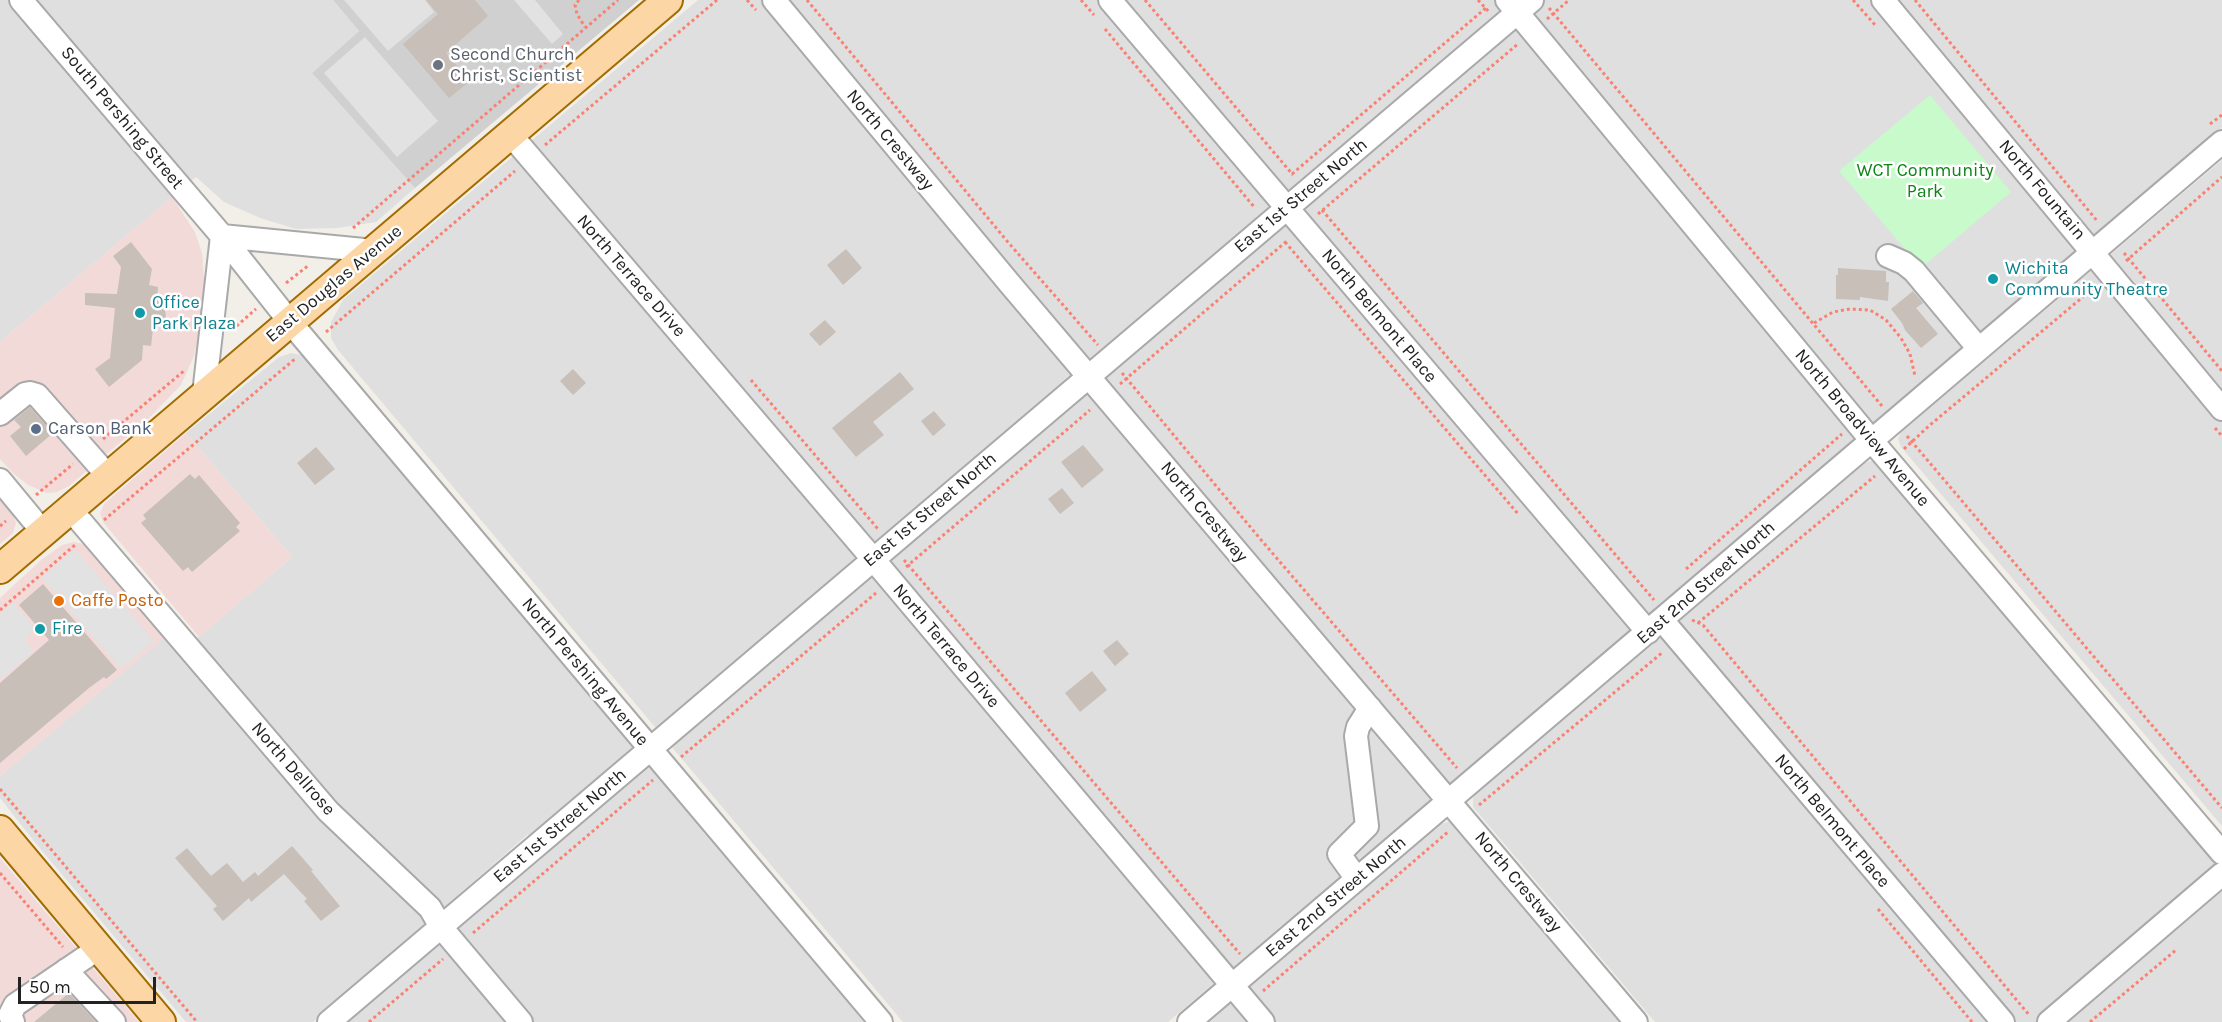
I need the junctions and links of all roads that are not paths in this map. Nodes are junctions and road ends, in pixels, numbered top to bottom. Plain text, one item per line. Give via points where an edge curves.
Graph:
1 (21, 0) edge
2 (668, 0) edge
3 (774, 0) edge
4 (1110, 0) edge
5 (1883, 0) edge
6 (1512, 4) edge
7 (510, 134) junction
8 (2222, 141) edge
9 (1287, 208) junction
10 (222, 236) junction
11 (374, 251) junction
12 (2093, 251) junction
13 (1888, 256) dead end
14 (290, 322) junction
15 (1979, 349) junction
16 (1088, 376) junction
17 (204, 394) junction
18 (2222, 409) edge
19 (0, 414) edge
20 (1872, 441) junction
21 (109, 477) junction
22 (0, 480) edge
23 (70, 509) junction
24 (44, 532) junction
25 (873, 559) junction
26 (0, 569) edge
27 (1661, 621) junction
28 (1370, 708) junction
29 (650, 749) junction
30 (1457, 809) junction
31 (0, 830) edge
32 (2222, 853) edge
33 (2222, 874) edge
34 (1357, 879) junction
35 (441, 927) junction
36 (99, 948) junction
37 (66, 970) junction
38 (1232, 985) junction
39 (152, 1012) edge
40 (13, 1022) edge
41 (114, 1022) edge
42 (121, 1022) edge
43 (329, 1022) edge
44 (521, 1022) edge
45 (881, 1022) edge
46 (1189, 1022) edge
47 (1263, 1022) edge
48 (1636, 1022) edge
49 (2002, 1022) edge
50 (2049, 1022) edge

1 - 10 street, South Pershing Street
2 - 7 main road, East Douglas Avenue
3 - 16 street, North Crestway
4 - 9 street, North Belmont Place
5 - 12 street, North Fountain
6 - 9 street, East 1st Street North
6 - 20 street, North Broadview Avenue
7 - 11 main road, East Douglas Avenue
7 - 25 street, North Terrace Drive
8 - 12 street, East 2nd Street North
9 - 16 street, East 1st Street North
9 - 27 street, North Belmont Place
10 - 11 street
10 - 14 street, South Pershing Street
10 - 17 street
11 - 14 main road, East Douglas Avenue
12 - 15 street, East 2nd Street North
12 - 18 street, North Fountain via 2120,266
13 - 15 street via 1914,271
14 - 17 main road, East Douglas Avenue
14 - 29 street, North Pershing Avenue
15 - 20 street, East 2nd Street North
16 - 25 street, East 1st Street North
16 - 28 street, North Crestway
17 - 21 main road, East Douglas Avenue
19 - 21 street via 25,394 37,395
20 - 27 street, East 2nd Street North
20 - 32 street, North Broadview Avenue
21 - 23 main road, East Douglas Avenue
22 - 24 street
23 - 24 main road, East Douglas Avenue
23 - 35 street, North Dellrose via 328,811 430,908
24 - 26 main road, East Douglas Avenue
25 - 29 street, East 1st Street North
25 - 38 street, North Terrace Drive
27 - 30 street, East 2nd Street North via 1470,783
27 - 49 street, North Belmont Place
28 - 30 street, North Crestway
28 - 34 street via 1356,736 1368,826 1340,854
29 - 35 street, East 1st Street North
29 - 45 street, North Pershing Avenue
30 - 34 street, East 2nd Street North
30 - 48 street, North Crestway
31 - 36 main road
33 - 50 street
34 - 38 street, East 2nd Street North
35 - 43 street, East 1st Street North
35 - 44 street, North Dellrose
36 - 37 street
36 - 39 main road
37 - 40 street via 15,1005 10,1015
37 - 41 street
38 - 46 street, East 2nd Street North
38 - 47 street, North Terrace Drive
39 - 42 street

